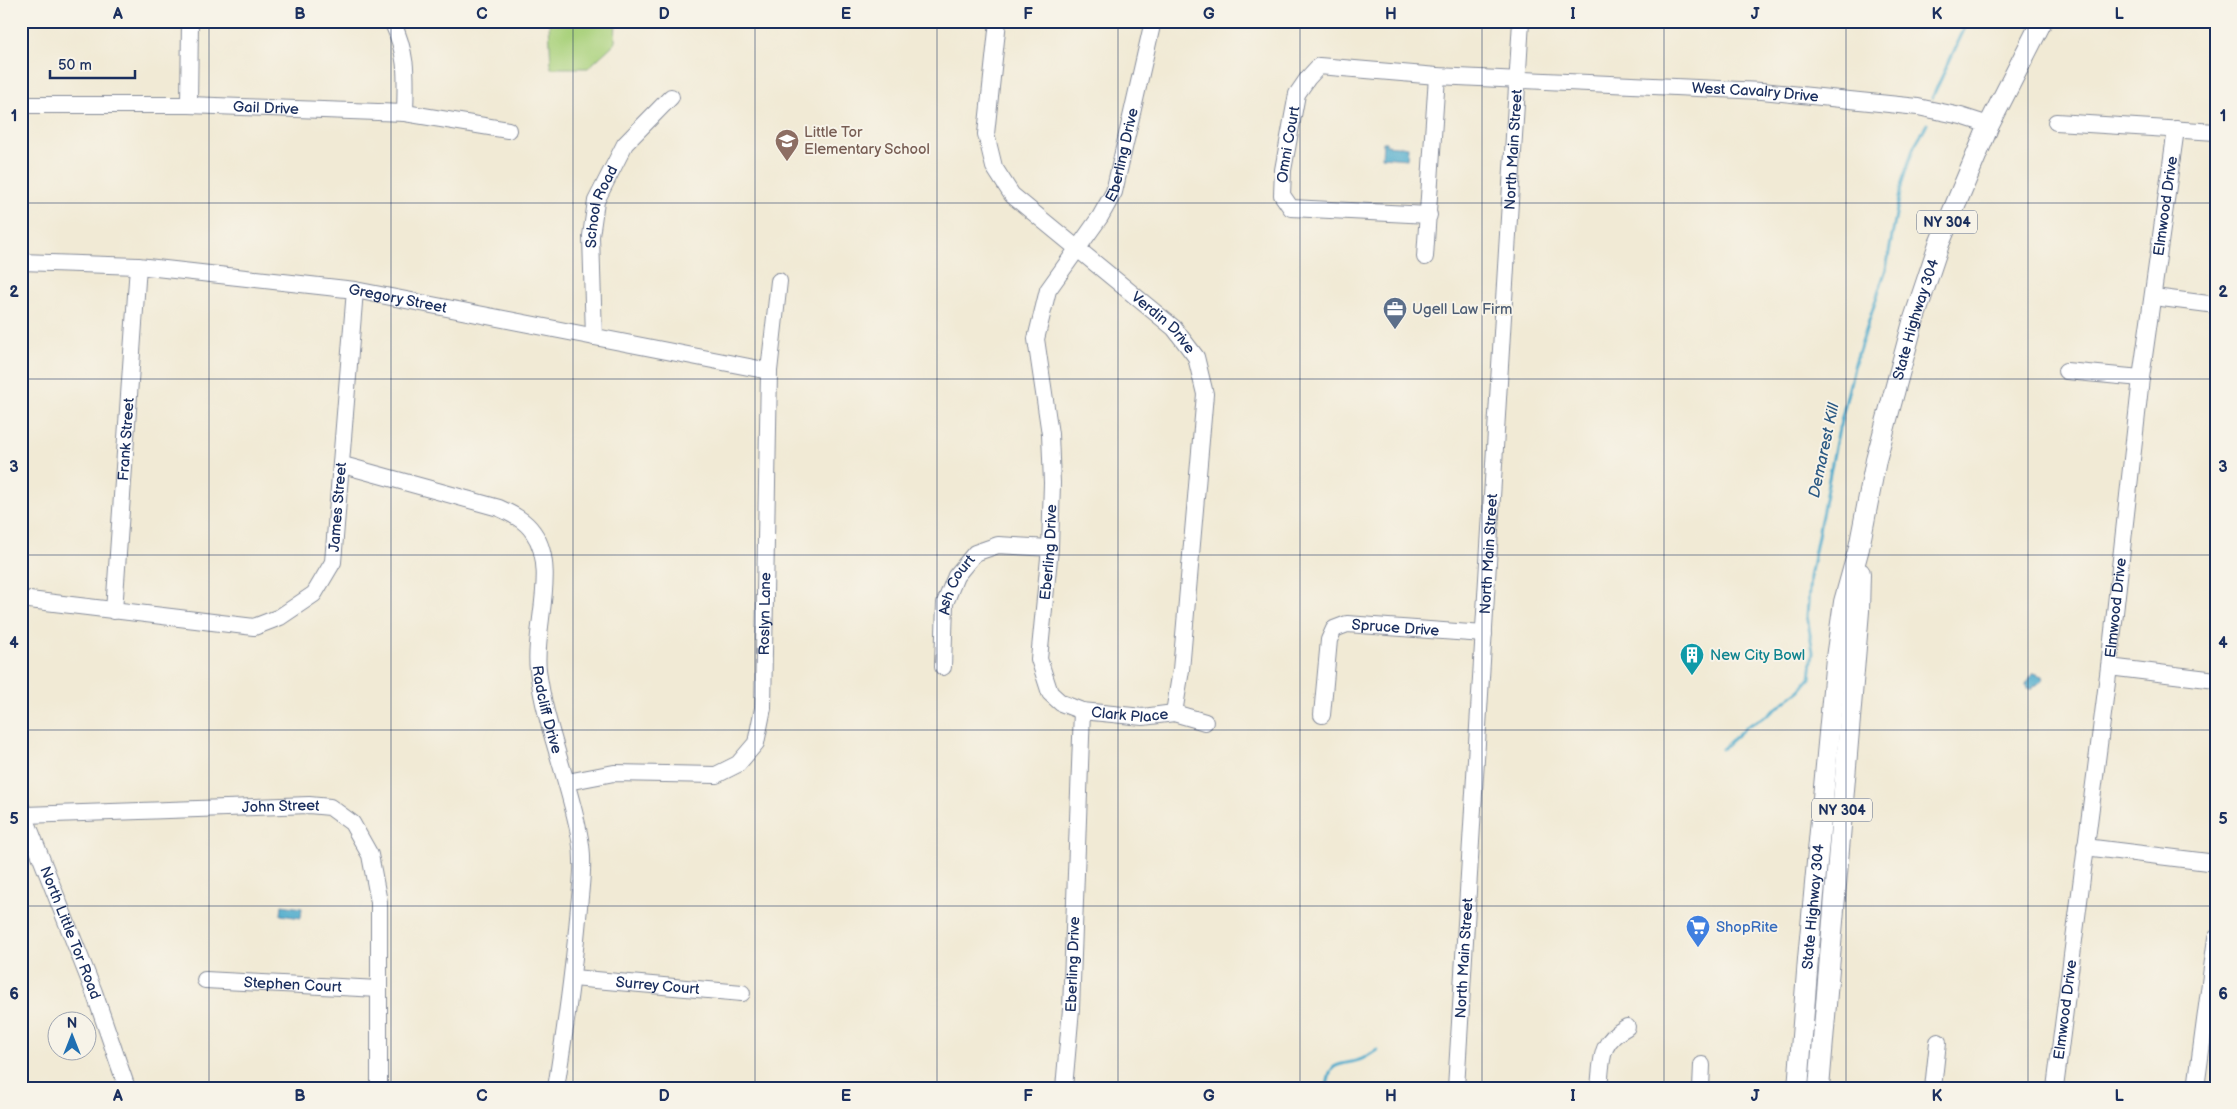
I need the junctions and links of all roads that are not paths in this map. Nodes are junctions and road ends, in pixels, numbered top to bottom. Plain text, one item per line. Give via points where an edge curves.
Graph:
1 (190, 21) edge
2 (392, 21) edge
3 (998, 21) edge
4 (1153, 21) edge
5 (1521, 21) edge
6 (2042, 21) edge
7 (1437, 76) junction
8 (1518, 79) junction
9 (671, 97) dead end
10 (21, 105) edge
11 (189, 105) junction
12 (405, 113) junction
13 (2056, 122) dead end
14 (1989, 125) junction
15 (2176, 129) junction
16 (508, 130) dead end
17 (2216, 132) edge
18 (1429, 215) junction
19 (1079, 249) junction
20 (1425, 257) dead end
21 (21, 262) edge
22 (138, 266) junction
23 (779, 281) dead end
24 (355, 290) junction
25 (2154, 297) junction
26 (2216, 304) edge
27 (594, 338) junction
28 (770, 371) junction
29 (2066, 371) dead end
30 (2141, 378) junction
31 (342, 465) junction
32 (1050, 548) junction
33 (1859, 548) junction
34 (21, 599) edge
35 (114, 611) junction
36 (1484, 634) junction
37 (943, 667) dead end
38 (2108, 668) junction
39 (2216, 680) edge
40 (1082, 711) junction
41 (1174, 713) junction
42 (1322, 715) dead end
43 (1205, 722) dead end
44 (567, 782) junction
45 (23, 811) edge
46 (2085, 847) junction
47 (2216, 863) edge
48 (2216, 938) edge
49 (573, 978) junction
50 (205, 980) dead end
51 (379, 989) junction
52 (742, 994) dead end
53 (1627, 1027) dead end
54 (1938, 1042) dead end
55 (1702, 1065) dead end
56 (127, 1088) edge
57 (380, 1088) edge
58 (556, 1088) edge
59 (1064, 1088) edge
60 (1456, 1088) edge
61 (1599, 1088) edge
62 (1701, 1088) edge
63 (1798, 1088) edge
64 (1819, 1088) edge
65 (1933, 1088) edge
66 (2055, 1088) edge
67 (2196, 1088) edge

1 - 11 street
2 - 12 street via 407,66
3 - 19 street, Verdin Drive via 986,134 994,167 1012,194
4 - 19 street, Eberling Drive via 1114,192
5 - 8 street, North Main Street
6 - 14 main road, State Highway 304 / NY 304
7 - 8 street, Omni Court
7 - 18 street
7 - 18 street, Omni Court via 1320,66 1297,94 1283,170 1282,194 1291,208
8 - 14 street, West Cavalry Drive via 1762,91 1918,108
8 - 36 street, North Main Street
9 - 27 street, School Road via 624,144 596,201 591,236
10 - 11 street, Gail Drive
11 - 12 street, Gail Drive
12 - 16 street, Gail Drive
13 - 15 street
14 - 33 main road, State Highway 304 / NY 304 via 1954,205 1915,314 1887,414
15 - 17 street
15 - 25 street, Elmwood Drive
18 - 20 street
19 - 32 street, Eberling Drive via 1048,290 1036,339 1050,434
19 - 41 street, Verdin Drive via 1174,328 1196,357 1205,394 1181,670
21 - 22 street, Gregory Street
22 - 24 street, Gregory Street
22 - 35 street, Frank Street
23 - 28 street, Roslyn Lane
24 - 27 street, Gregory Street
24 - 31 street, James Street
25 - 26 street
25 - 30 street, Elmwood Drive
27 - 28 street, Gregory Street
28 - 44 street, Roslyn Lane via 763,708 756,743 738,764 716,775 614,773
29 - 30 street
30 - 38 street, Elmwood Drive
31 - 35 street, James Street via 333,562 314,594 280,617 254,627
31 - 44 street, Radcliff Drive via 499,508 520,518 533,532 542,551 544,579 538,667 542,697
32 - 37 street, Ash Court via 998,545 975,553 956,576 945,603
32 - 40 street, Eberling Drive via 1039,659 1050,693 1061,703
33 - 63 main road, State Highway 304 / NY 304 via 1844,602 1836,658
33 - 64 main road, State Highway 304 / NY 304 via 1859,611
34 - 35 street, James Street
36 - 42 street, Spruce Drive via 1347,624 1334,629 1329,640
36 - 60 street, North Main Street
38 - 39 street
38 - 46 street, Elmwood Drive
40 - 41 street, Clark Place via 1143,717
40 - 59 street, Eberling Drive via 1071,1009
41 - 43 street, Clark Place
44 - 49 street, Radcliff Drive via 580,840 582,875
45 - 51 street, John Street via 330,807 352,823 370,855 379,902
45 - 56 street, North Little Tor Road via 94,992
46 - 47 street
46 - 66 street, Elmwood Drive
48 - 67 street
49 - 52 street, Surrey Court
49 - 58 street, Radcliff Drive
50 - 51 street, Stephen Court
51 - 57 street, John Street
53 - 61 street via 1606,1044
54 - 65 street
55 - 62 street

